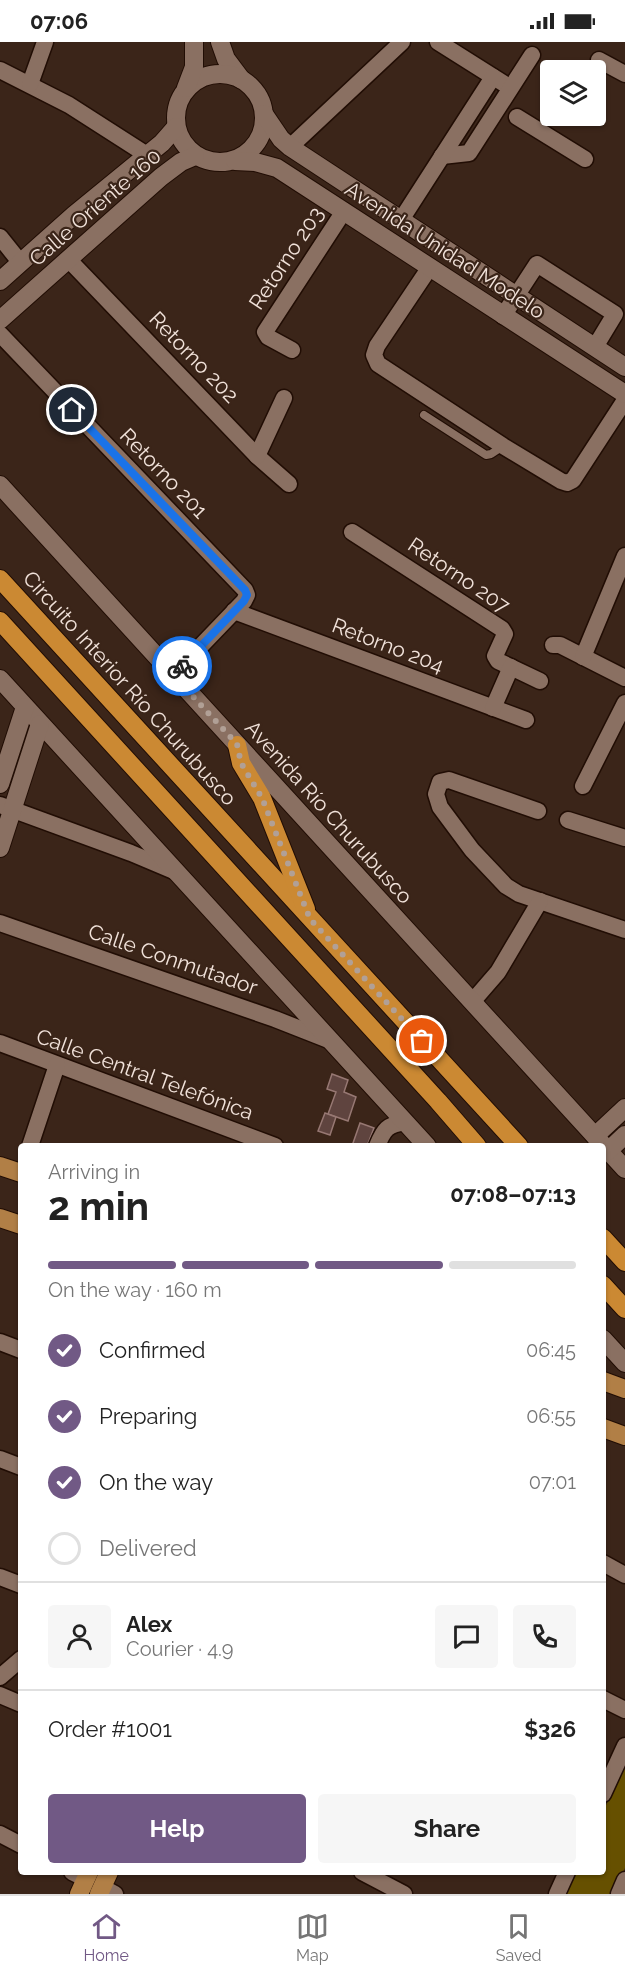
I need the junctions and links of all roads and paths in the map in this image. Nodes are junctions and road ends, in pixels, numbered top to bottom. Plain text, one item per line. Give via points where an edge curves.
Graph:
1 (45, 42) edge
2 (194, 42) edge
3 (220, 42) edge
4 (402, 42) edge
5 (438, 42) edge
6 (532, 55) dead end
7 (606, 64) edge
8 (0, 70) edge
9 (625, 74) edge
10 (493, 77) junction
11 (241, 79) junction
12 (30, 84) junction
13 (510, 87) junction
14 (186, 88) junction
15 (264, 114) junction
16 (517, 117) dead end
17 (176, 128) junction
18 (290, 147) junction
19 (147, 155) junction
20 (195, 156) junction
21 (442, 156) junction
22 (585, 159) dead end
23 (235, 161) junction
24 (344, 211) junction
25 (400, 220) junction
26 (0, 237) edge
27 (68, 259) junction
28 (20, 262) junction
29 (430, 267) junction
30 (0, 281) edge
31 (516, 296) junction
32 (504, 315) junction
33 (0, 320) edge
34 (0, 334) edge
35 (595, 347) junction
36 (292, 350) dead end
37 (625, 367) edge
38 (625, 394) edge
39 (284, 398) dead end
40 (625, 400) edge
41 (424, 415) dead end
42 (503, 446) junction
43 (257, 456) junction
44 (289, 484) dead end
45 (0, 485) edge
46 (352, 532) dead end
47 (625, 556) edge
48 (0, 579) edge
49 (234, 611) junction
50 (0, 621) edge
51 (553, 645) dead end
52 (583, 657) junction
53 (511, 667) junction
54 (173, 675) junction
55 (625, 678) edge
56 (0, 679) edge
57 (540, 681) dead end
58 (625, 703) edge
59 (25, 707) junction
60 (493, 708) junction
61 (526, 720) dead end
62 (40, 724) junction
63 (620, 727) edge
64 (237, 744) junction
65 (0, 784) edge
66 (583, 786) dead end
67 (6, 808) edge
68 (538, 811) dead end
69 (568, 820) dead end
70 (625, 838) edge
71 (0, 848) edge
72 (177, 872) junction
73 (540, 901) junction
74 (310, 919) junction
75 (0, 922) edge
76 (625, 930) edge
77 (472, 1002) junction
78 (331, 1041) junction
79 (0, 1043) edge
80 (57, 1065) junction
81 (625, 1107) edge
82 (405, 1122) junction
83 (625, 1135) edge
84 (595, 1136) junction
85 (31, 1143) edge
86 (267, 1143) edge
87 (378, 1143) edge
88 (424, 1143) edge
89 (474, 1143) edge
90 (516, 1143) edge
91 (601, 1143) edge
92 (606, 1149) edge
93 (608, 1151) junction
94 (0, 1166) edge
95 (625, 1169) edge
96 (18, 1172) edge
97 (0, 1218) edge
98 (18, 1224) edge
99 (606, 1241) edge
100 (625, 1262) edge
101 (606, 1288) edge
102 (625, 1309) edge
103 (0, 1342) edge
104 (606, 1342) edge
105 (18, 1349) edge
106 (625, 1363) edge
107 (606, 1382) edge
108 (625, 1389) edge
109 (606, 1429) edge
110 (625, 1436) edge
111 (0, 1459) edge
112 (18, 1466) edge
113 (606, 1565) edge
114 (625, 1575) edge
115 (0, 1577) edge
116 (18, 1584) edge
117 (18, 1662) edge
118 (0, 1677) edge
119 (0, 1695) edge
120 (606, 1700) edge
121 (18, 1703) edge
122 (625, 1710) edge
123 (625, 1746) edge
124 (606, 1787) edge
125 (0, 1834) edge
126 (18, 1843) edge
127 (368, 1875) edge
128 (566, 1875) edge
129 (625, 1880) edge
130 (404, 1894) edge
131 (557, 1894) edge
132 (619, 1894) edge

1 - 12 street
2 - 14 street via 194,67
3 - 11 street via 226,59
4 - 18 street
5 - 10 street
6 - 13 street
7 - 9 street
8 - 12 street
10 - 13 street
10 - 21 street
11 - 14 street via 222,73 203,76
11 - 15 street via 257,93
12 - 19 street
13 - 21 street via 469,153
14 - 17 street via 176,106
15 - 18 street, Avenida Unidad Modelo
15 - 23 street via 262,134 251,150
16 - 22 street
17 - 19 street, Calle Oriente 160
17 - 20 street via 182,144
18 - 25 street, Avenida Unidad Modelo
19 - 28 street, Calle Oriente 160
20 - 23 street via 214,163
20 - 27 street, Calle Oriente 160 via 161,177
21 - 25 street
23 - 24 street, Avenida Unidad Modelo via 277,168
24 - 29 street, Avenida Unidad Modelo
24 - 36 street, Retorno 203 via 265,332
25 - 31 street, Avenida Unidad Modelo
26 - 28 street
27 - 33 street, Calle Oriente 160
27 - 43 street, Retorno 202
28 - 30 street, Calle Oriente 160
29 - 32 street, Avenida Unidad Modelo
29 - 42 street via 374,355 378,364
31 - 32 street
31 - 35 street, Avenida Unidad Modelo
31 - 35 street via 537,264 615,314
32 - 38 street, Avenida Unidad Modelo
34 - 49 street, Retorno 201 via 245,590 247,595
35 - 37 street, Avenida Unidad Modelo
39 - 43 street
40 - 42 street via 573,480 567,483
41 - 42 lane via 486,455
43 - 44 street, Retorno 202
45 - 54 street, Avenida Río Churubusco
46 - 53 street, Retorno 207 via 502,629 505,634 495,656
47 - 52 street
48 - 74 highway, Circuito Interior Río Churubusco
49 - 54 street
49 - 60 street, Retorno 204
50 - 89 highway
51 - 52 street
52 - 55 street
53 - 57 street
53 - 60 street
54 - 64 street, Avenida Río Churubusco
56 - 59 street
58 - 63 street
59 - 62 street
59 - 65 street
60 - 61 street, Retorno 204
62 - 67 street
62 - 72 street
63 - 66 street
64 - 74 highway via 241,763 262,798
64 - 77 street, Avenida Río Churubusco
67 - 71 street
67 - 72 street
68 - 73 street via 449,780 440,782 436,794 440,807 472,850 506,886
69 - 70 street
72 - 78 street
73 - 76 street
73 - 77 street via 498,972
74 - 90 highway, Circuito Interior Río Churubusco
75 - 78 street, Calle Conmutador
77 - 84 street, Avenida Río Churubusco
78 - 82 street
79 - 80 street, Calle Central Telefónica
80 - 85 street
80 - 86 street, Calle Central Telefónica
81 - 84 street
82 - 87 street via 383,1131
82 - 88 street
83 - 93 street
84 - 91 street, Avenida Río Churubusco
92 - 93 street, Avenida Río Churubusco
93 - 95 street, Avenida Río Churubusco
94 - 96 main road
97 - 98 main road
99 - 100 highway
101 - 102 highway
103 - 105 street
104 - 106 street
107 - 108 main road
109 - 110 main road
111 - 112 street
113 - 114 street
115 - 116 street
117 - 118 street
119 - 121 street
120 - 122 street
123 - 124 street
125 - 126 street
127 - 130 street
128 - 131 street
129 - 132 street

